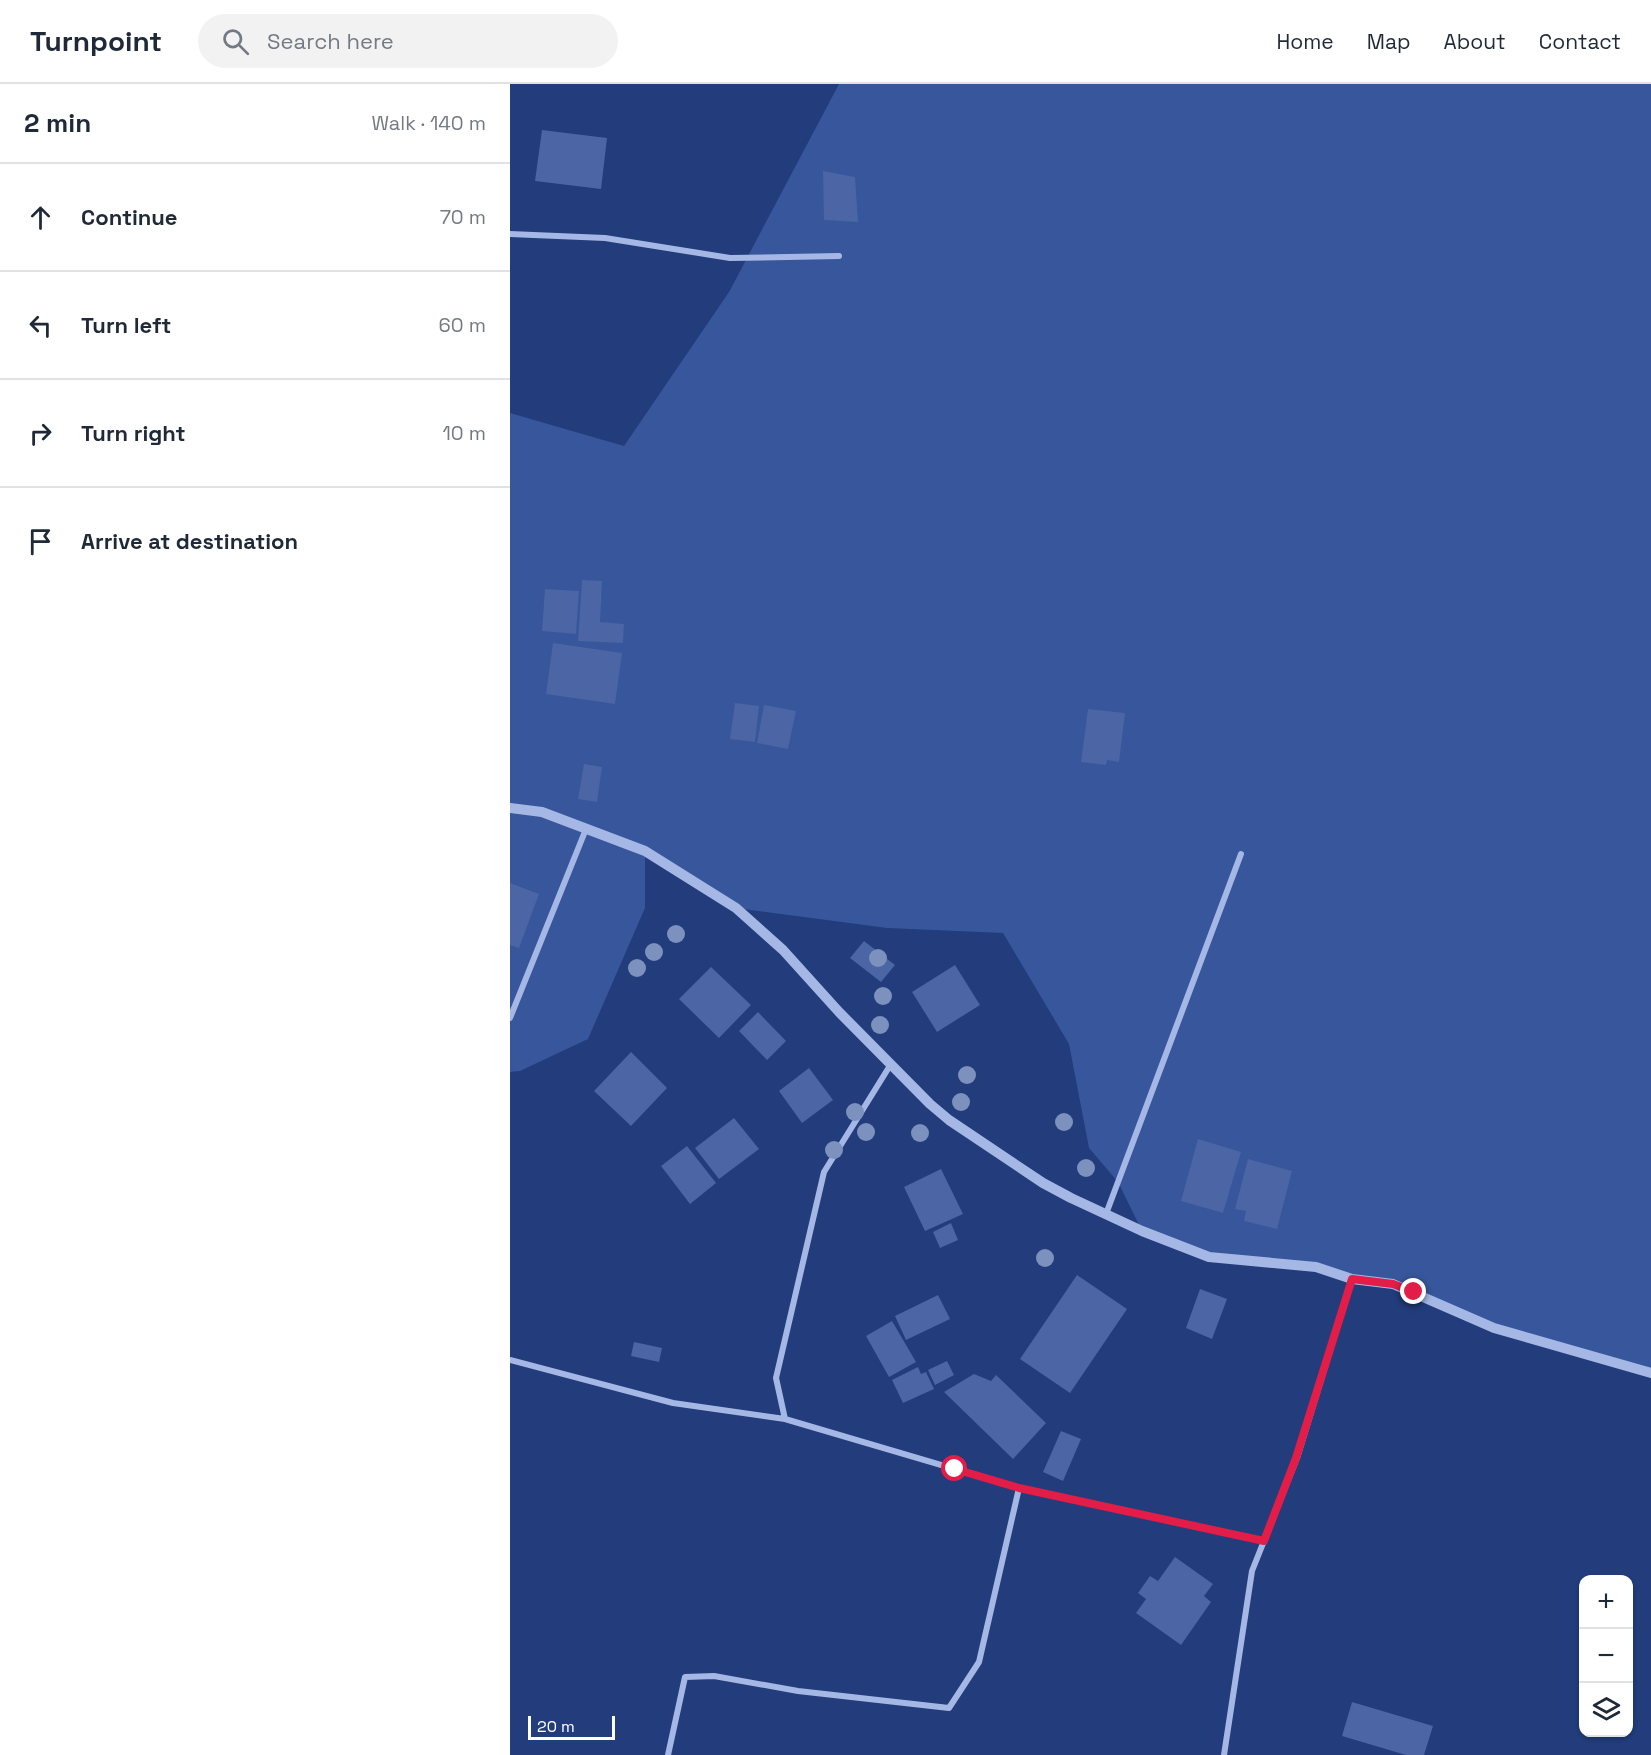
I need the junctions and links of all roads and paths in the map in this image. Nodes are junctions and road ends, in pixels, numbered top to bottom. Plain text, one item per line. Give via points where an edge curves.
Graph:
1 (510, 234) edge
2 (839, 256) dead end
3 (510, 808) edge
4 (586, 829) junction
5 (1241, 854) dead end
6 (510, 1018) edge
7 (891, 1065) junction
8 (1106, 1214) junction
9 (1352, 1279) junction
10 (510, 1360) edge
11 (1651, 1372) edge
12 (785, 1419) junction
13 (1019, 1488) junction
14 (1264, 1541) junction
15 (669, 1755) edge
16 (1224, 1755) edge

1 - 2 street via 605,238 729,258
3 - 4 street via 542,812
4 - 6 street
4 - 7 street via 645,851 736,908 783,950
5 - 8 street
7 - 8 street via 949,1120 1044,1183
7 - 12 street via 824,1172 776,1378
8 - 9 street via 1209,1257 1316,1267
9 - 11 street via 1393,1284 1494,1328
9 - 14 street via 1296,1458
10 - 12 street via 673,1403
12 - 13 street
13 - 14 street
13 - 15 street via 979,1662 949,1708 798,1691 714,1676 685,1677
14 - 16 street via 1252,1571

